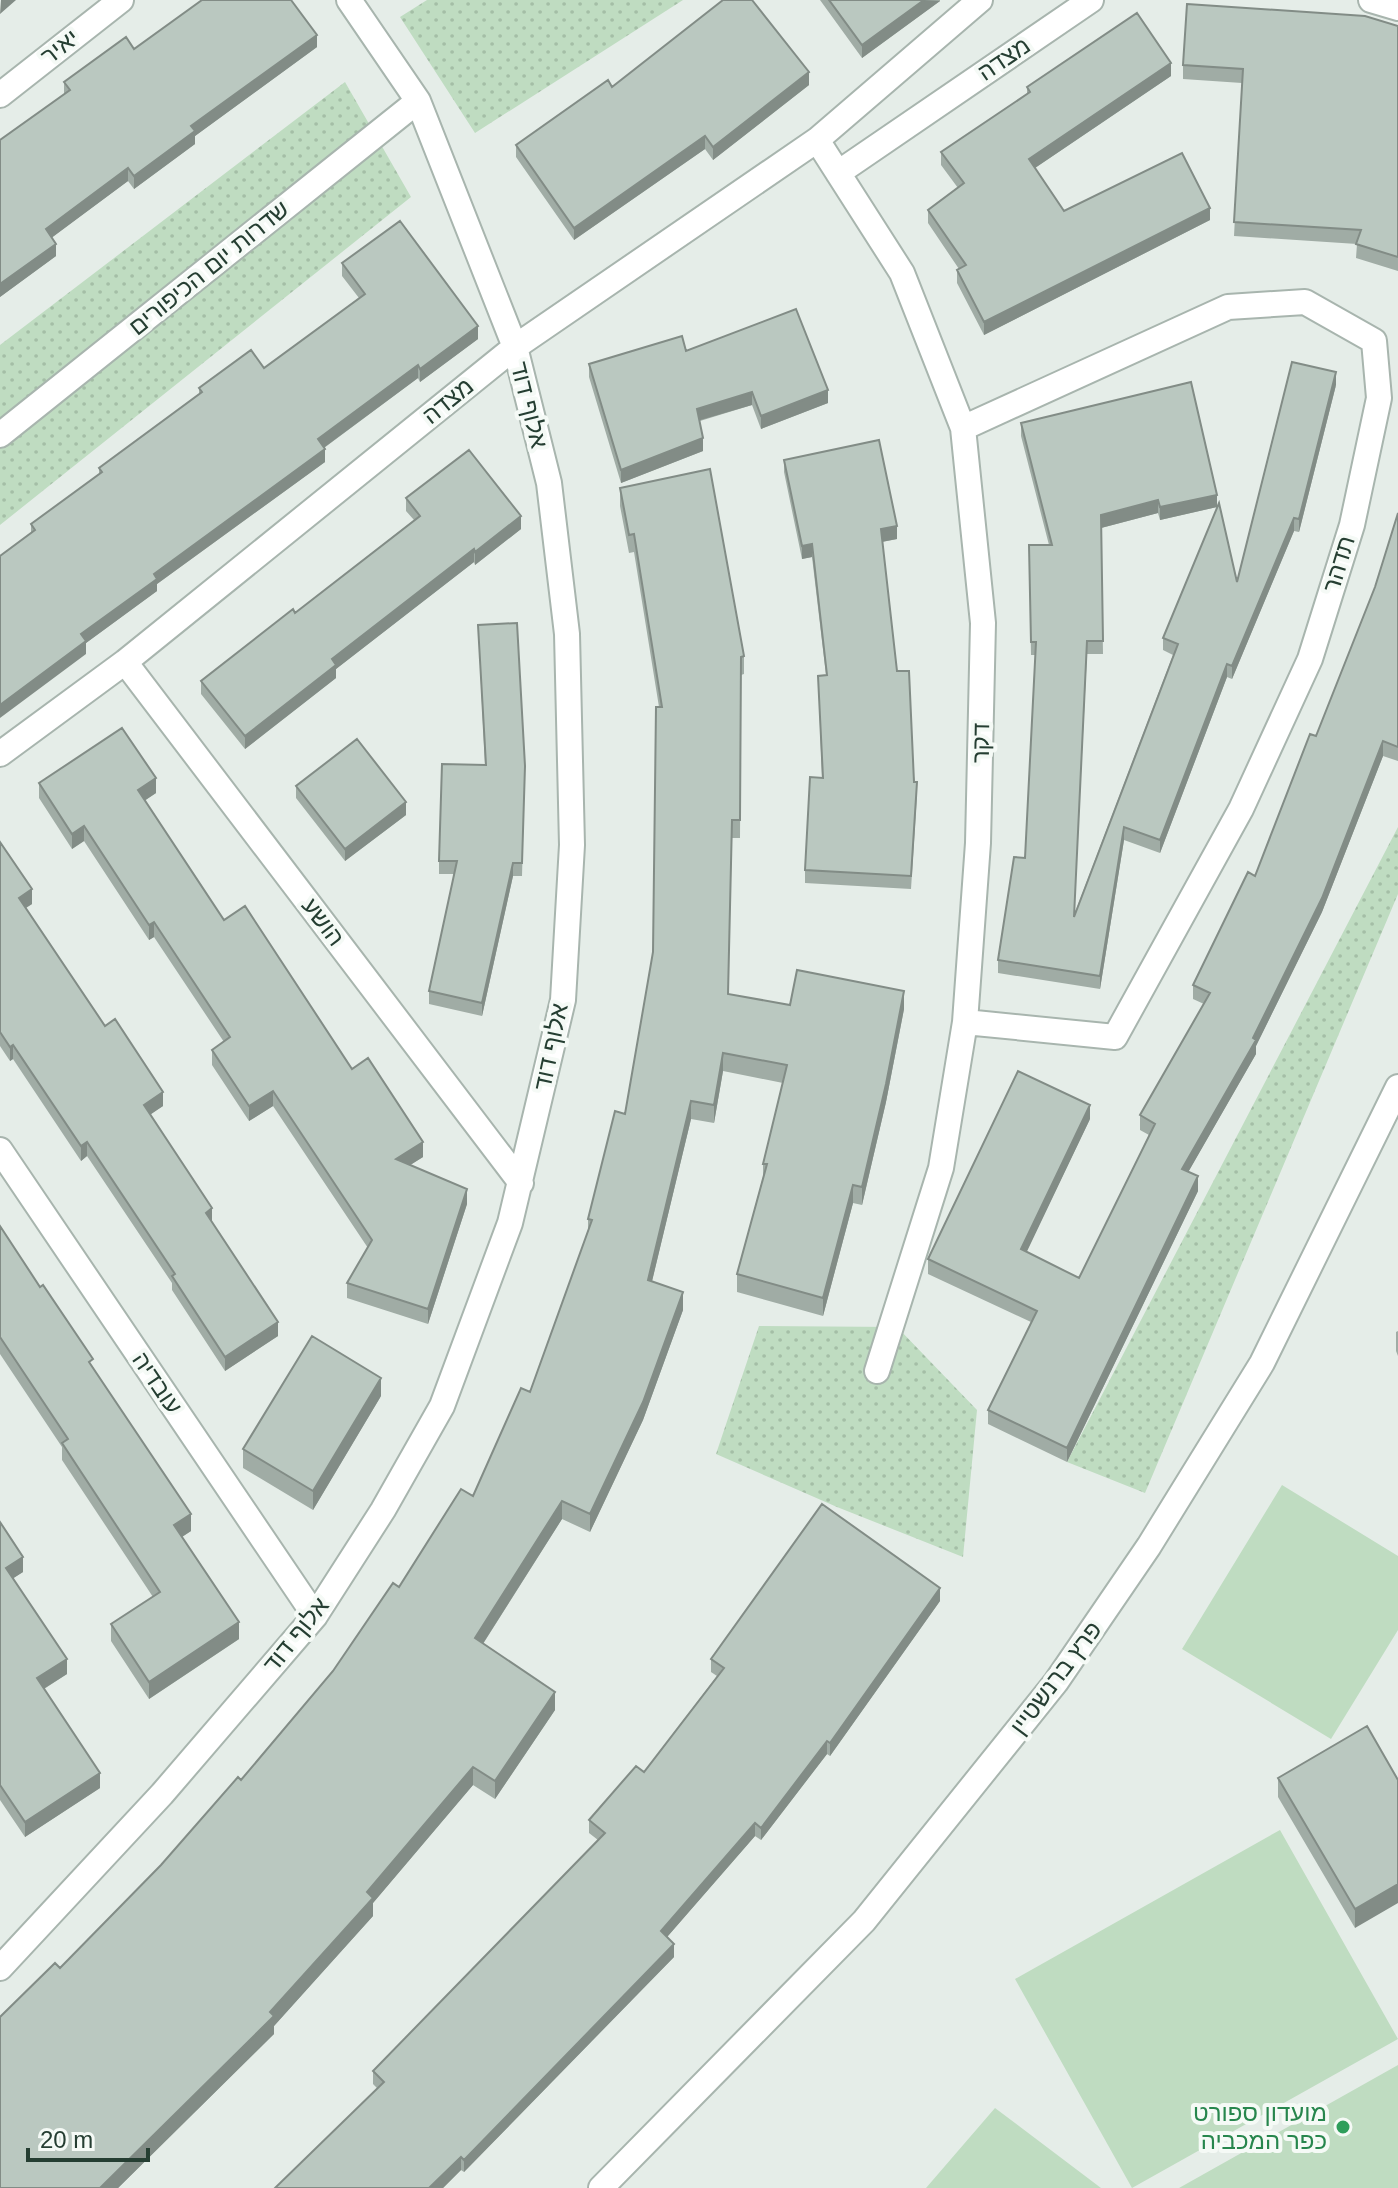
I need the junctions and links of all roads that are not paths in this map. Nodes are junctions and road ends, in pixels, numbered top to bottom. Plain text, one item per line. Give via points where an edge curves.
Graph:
1 (121, 0) edge
2 (349, 0) edge
3 (980, 0) edge
4 (1091, 0) edge
5 (1371, 0) edge
6 (1398, 8) edge
7 (0, 95) edge
8 (418, 101) junction
9 (817, 140) junction
10 (838, 173) junction
11 (515, 347) junction
12 (963, 428) junction
13 (0, 435) edge
14 (125, 662) junction
15 (0, 754) edge
16 (965, 1022) junction
17 (1398, 1087) edge
18 (0, 1150) edge
19 (521, 1183) junction
20 (877, 1371) dead end
21 (315, 1616) junction
22 (3, 1957) edge
23 (601, 2188) edge

1 - 7 street, יאיר
2 - 8 street, אלוף דוד
3 - 9 street, מצדה
4 - 10 street, מצדה
5 - 6 street
8 - 11 street, אלוף דוד
8 - 13 street, שדרות יום הכיפורים
9 - 10 street, דקר
9 - 11 street, מצדה
10 - 12 street, דקר via 902,273
11 - 14 street, מצדה
11 - 19 street, אלוף דוד via 549,483 565,619 572,845 563,1000
12 - 16 street, דקר via 983,623 978,843
12 - 16 street, תדהר via 1228,307 1305,302 1374,341 1379,398 1352,525 1310,659 1241,809 1115,1037
14 - 15 street, מצדה
14 - 19 street, הושע
16 - 20 street, דקר via 941,1168
17 - 23 street, פרץ ברנשטיין via 1262,1363 1149,1546 1056,1682 864,1921
18 - 21 street, עובדיה
19 - 21 street, אלוף דוד via 442,1406
21 - 22 street, אלוף דוד via 162,1794

